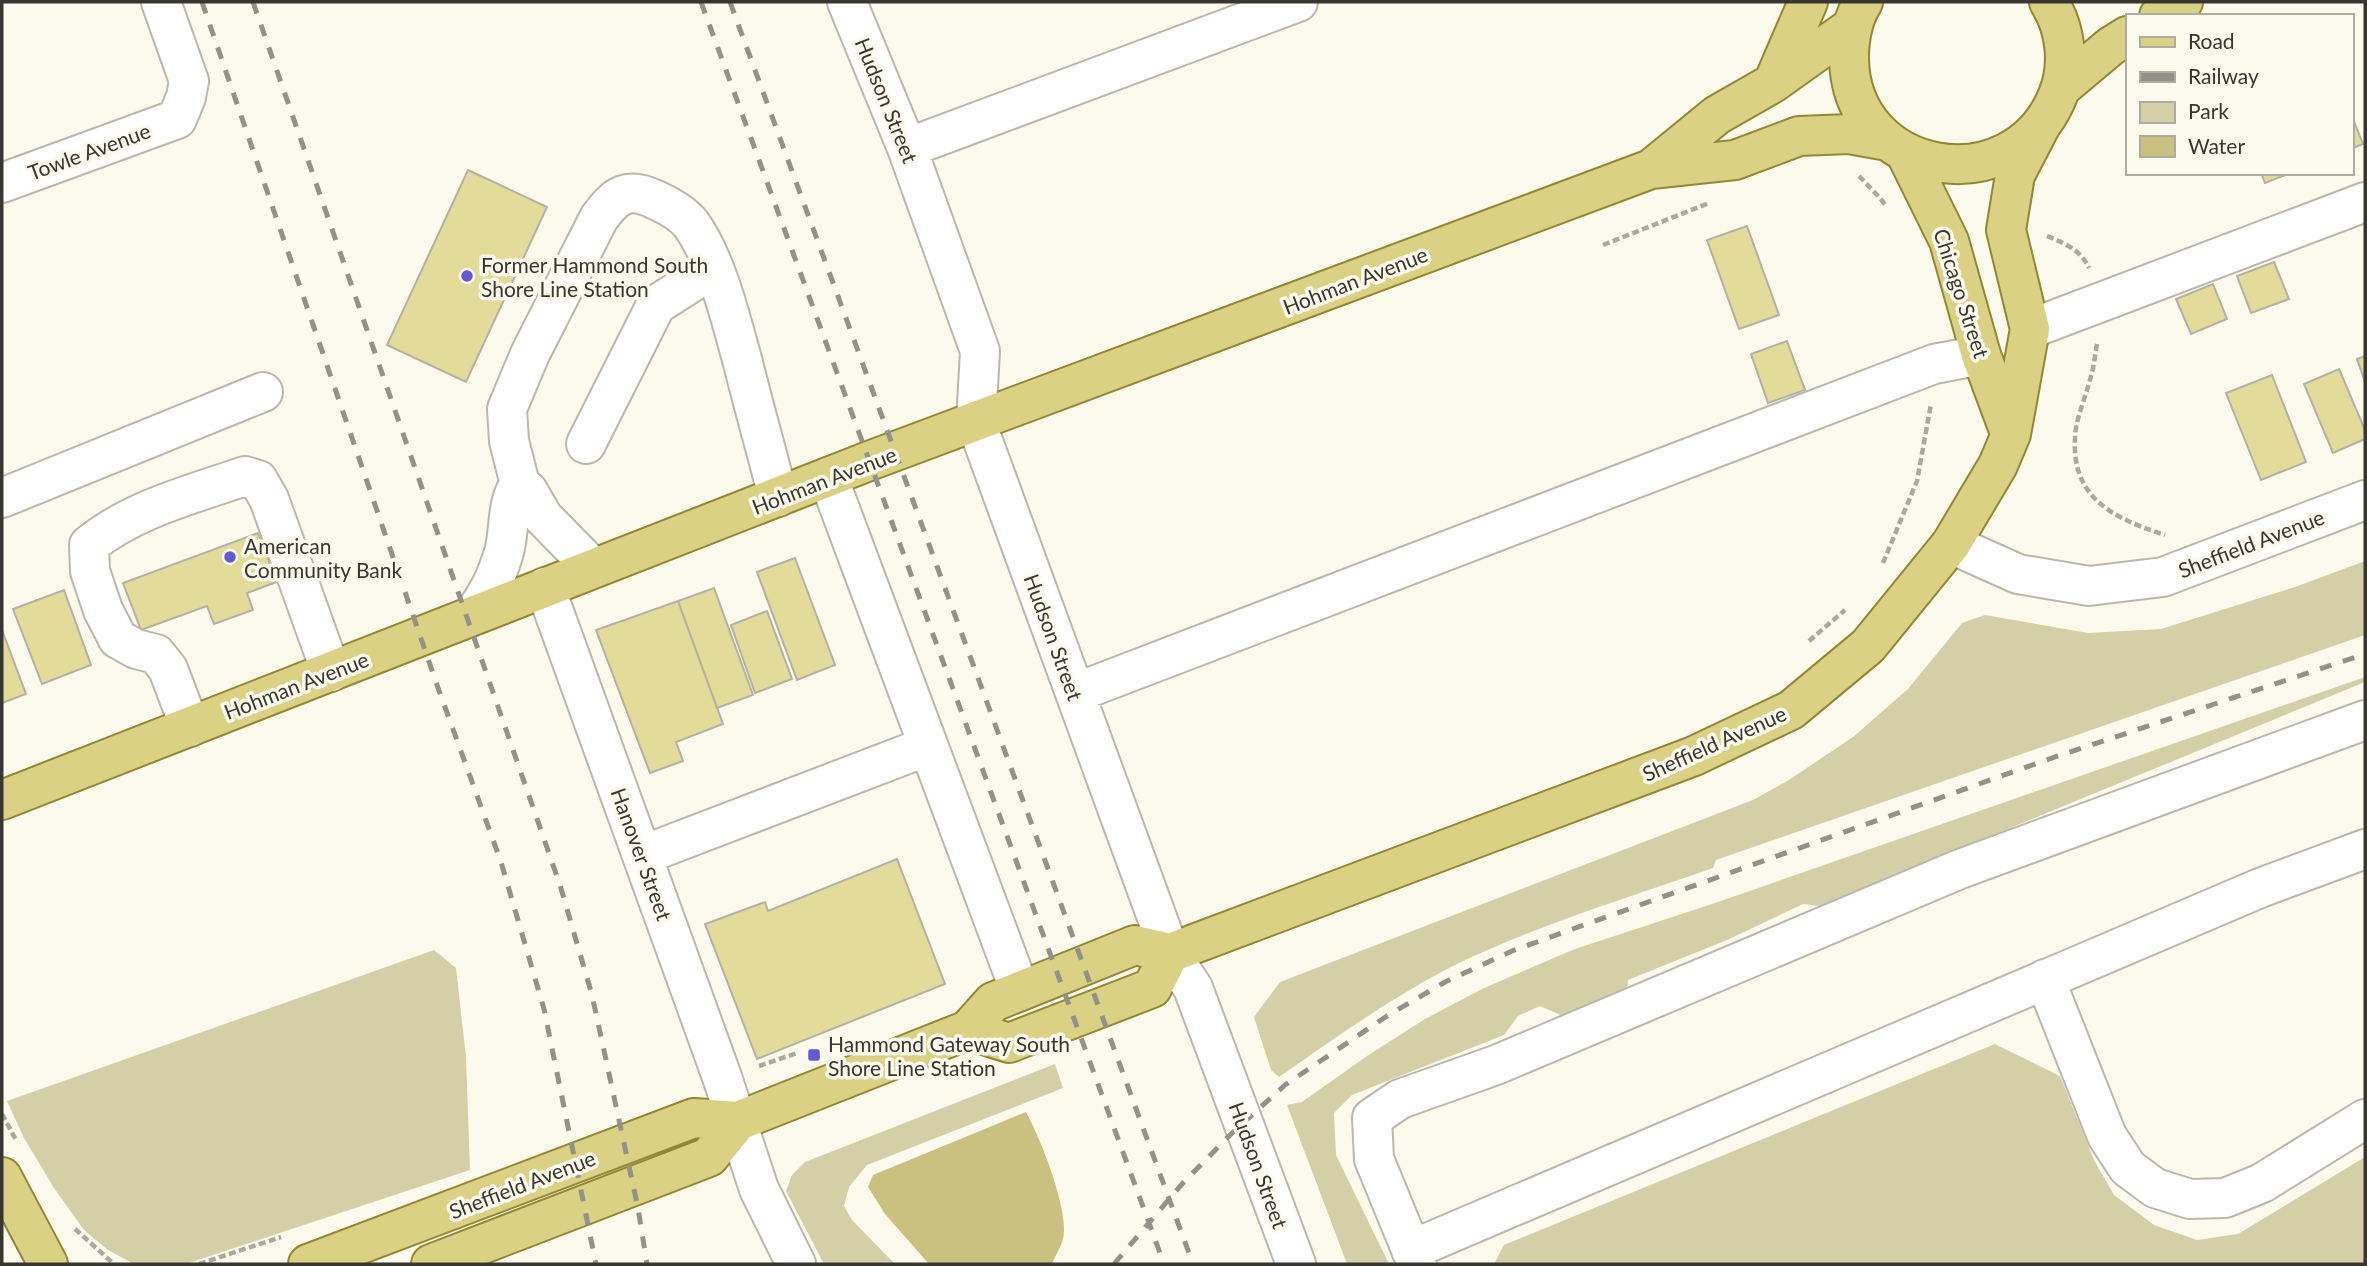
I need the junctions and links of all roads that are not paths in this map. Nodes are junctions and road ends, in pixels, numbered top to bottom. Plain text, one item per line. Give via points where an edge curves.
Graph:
1 (161, 2) edge
2 (847, 2) edge
3 (1298, 2) edge
4 (1808, 2) edge
5 (2049, 2) edge
6 (2183, 2) edge
7 (1858, 14) edge
8 (2162, 14) edge
9 (2126, 37) edge
10 (1773, 83) junction
11 (2061, 88) junction
12 (2041, 125) junction
13 (1897, 147) junction
14 (907, 148) junction
15 (1651, 169) junction
16 (2, 183) edge
17 (2365, 202) edge
18 (714, 268) junction
19 (2030, 329) junction
20 (1981, 355) junction
21 (263, 392) dead end
22 (976, 422) junction
23 (2011, 435) junction
24 (586, 444) dead end
25 (828, 477) junction
26 (520, 484) junction
27 (778, 497) junction
28 (2, 498) edge
29 (2365, 500) edge
30 (1951, 544) junction
31 (593, 568) junction
32 (545, 587) junction
33 (473, 615) junction
34 (331, 672) junction
35 (1075, 693) junction
36 (2365, 720) edge
37 (190, 727) junction
38 (928, 746) junction
39 (2, 800) edge
40 (2365, 849) edge
41 (643, 855) junction
42 (1170, 953) junction
43 (2045, 979) junction
44 (1020, 991) junction
45 (968, 1030) junction
46 (2365, 1119) edge
47 (737, 1121) junction
48 (2, 1177) edge
49 (1414, 1257) edge
50 (48, 1264) edge
51 (309, 1264) edge
52 (431, 1264) edge
53 (796, 1264) edge
54 (1296, 1264) edge

1 - 16 street, Towle Avenue via 189,81 177,119
2 - 14 street, Hudson Street
3 - 14 street
4 - 10 main road
5 - 11 main road via 2064,46
6 - 8 main road
7 - 10 main road, Hohman Avenue
7 - 13 main road, Chicago Street via 1849,58 1853,89 1867,118
9 - 11 main road
10 - 15 main road, Hohman Avenue via 1717,115
11 - 12 main road, Chicago Street
12 - 13 main road, Hohman Avenue via 2009,152 1968,165 1947,166
12 - 19 main road, Chicago Street via 2015,175 2006,230
13 - 15 main road, Hohman Avenue via 1849,135 1799,136 1735,160
13 - 20 main road, Chicago Street via 1949,241
14 - 22 street, Hudson Street via 980,351
15 - 22 main road, Hohman Avenue
17 - 19 street
18 - 24 street via 656,305
18 - 26 street via 690,223 624,180 599,218 507,408 509,441
18 - 27 street
19 - 23 main road, Chicago Street
20 - 23 main road, Chicago Street
20 - 35 street via 1934,364
21 - 28 street
22 - 25 main road, Hohman Avenue
22 - 35 street, Hudson Street
23 - 30 main road, Chicago Street
25 - 27 main road, Hohman Avenue
25 - 38 street
26 - 31 street via 543,517
26 - 33 street via 514,492 505,549 492,588
27 - 31 main road, Hohman Avenue
29 - 30 street, Sheffield Avenue via 2163,577 2089,586 2018,574
30 - 42 main road, Sheffield Avenue via 1868,646 1791,710 1694,756
31 - 32 main road, Hohman Avenue
32 - 33 main road, Hohman Avenue
32 - 41 street, Hanover Street
33 - 34 main road, Hohman Avenue
34 - 37 main road, Hohman Avenue
34 - 37 street via 269,499 258,480 245,475 162,504 107,530 89,545 90,571 118,639 156,654 168,668
35 - 42 street, Hudson Street
36 - 49 street via 1960,869 1496,1065 1400,1099 1372,1118 1374,1159
37 - 39 main road, Hohman Avenue
38 - 41 street
38 - 44 street
40 - 43 street
41 - 47 street, Hanover Street
42 - 44 main road, Sheffield Avenue via 1135,945
42 - 45 main road via 1152,988 1009,1043
42 - 54 street, Hudson Street via 1193,988
43 - 46 street via 2107,1136 2128,1168 2155,1188 2190,1199 2225,1198 2262,1183
43 - 49 street
44 - 45 main road, Sheffield Avenue via 993,1002
45 - 47 main road, Sheffield Avenue
47 - 51 main road, Sheffield Avenue via 694,1118
47 - 52 main road, Sheffield Avenue via 709,1157
47 - 53 street, Hanover Street via 759,1189
48 - 50 main road

